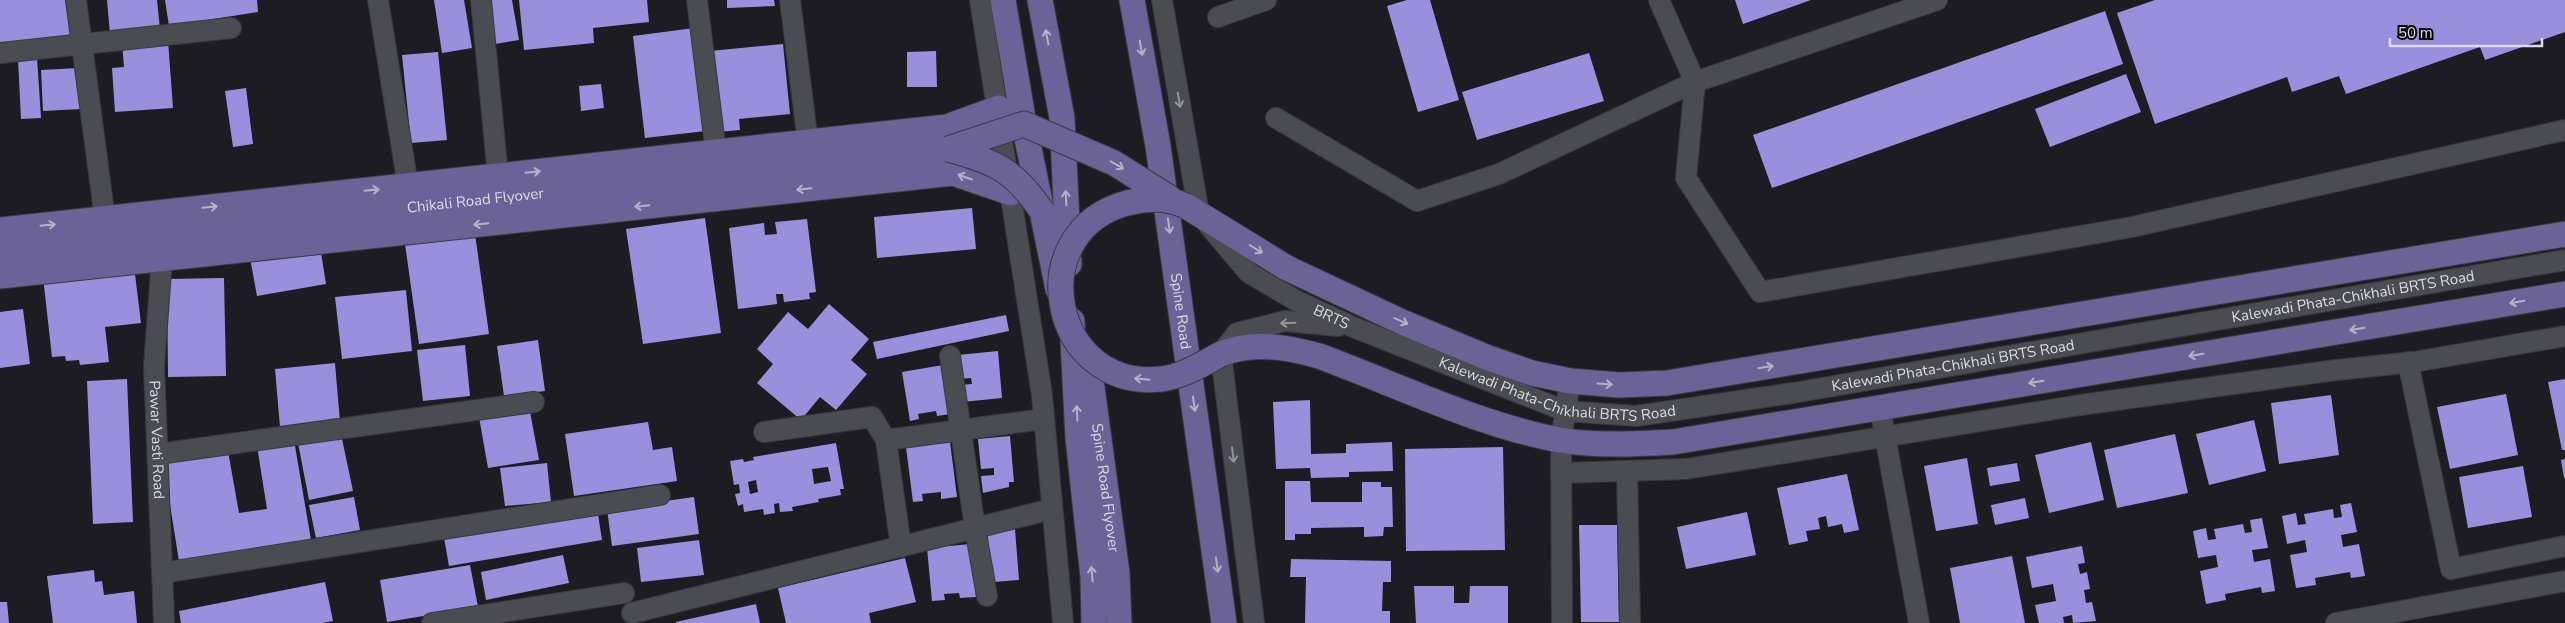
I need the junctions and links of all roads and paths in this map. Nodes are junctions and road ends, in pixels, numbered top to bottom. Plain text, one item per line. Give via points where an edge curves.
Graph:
1 (76, 0) edge
2 (378, 0) edge
3 (480, 0) edge
4 (697, 0) edge
5 (790, 0) edge
6 (980, 0) edge
7 (1003, 0) edge
8 (1040, 0) edge
9 (1132, 0) edge
10 (1162, 0) edge
11 (1266, 0) edge
12 (1659, 0) edge
13 (1937, 0) edge
14 (1218, 17) dead end
15 (231, 28) dead end
16 (83, 43) junction
17 (0, 54) edge
18 (1695, 82) junction
19 (999, 108) junction
20 (1276, 118) dead end
21 (1024, 124) junction
22 (2565, 130) edge
23 (808, 142) junction
24 (948, 148) junction
25 (716, 153) junction
26 (498, 176) junction
27 (408, 186) junction
28 (1011, 193) junction
29 (1185, 206) junction
30 (1042, 211) junction
31 (105, 219) junction
32 (0, 230) edge
33 (2565, 234) edge
34 (0, 252) edge
35 (162, 258) junction
36 (2565, 260) edge
37 (0, 276) edge
38 (2565, 294) edge
39 (1060, 296) junction
40 (1353, 328) junction
41 (2565, 336) edge
42 (1087, 354) junction
43 (1221, 354) junction
44 (950, 356) dead end
45 (2408, 362) junction
46 (1570, 381) junction
47 (534, 402) dead end
48 (1880, 408) junction
49 (1566, 411) junction
50 (1044, 419) junction
51 (961, 430) junction
52 (764, 432) dead end
53 (1884, 437) junction
54 (886, 440) junction
55 (1561, 440) junction
56 (158, 454) junction
57 (1627, 472) junction
58 (1561, 473) junction
59 (660, 495) dead end
60 (1052, 509) junction
61 (975, 528) junction
62 (2565, 546) edge
63 (901, 547) junction
64 (162, 573) junction
65 (2565, 581) edge
66 (624, 594) dead end
67 (987, 596) dead end
68 (632, 613) dead end
69 (2343, 622) edge
70 (164, 623) edge
71 (432, 623) edge
72 (1063, 623) edge
73 (1094, 623) edge
74 (1119, 623) edge
75 (1224, 623) edge
76 (1254, 623) edge
77 (1562, 623) edge
78 (1630, 623) edge
79 (1919, 623) edge

1 - 16 street
2 - 27 street
3 - 26 street
4 - 25 street
5 - 23 street
6 - 19 street
7 - 21 main road, Spine Road Flyover
73 -> 8 main road via 1078,438 1062,118
9 -> 75 main road, Spine Road via 1158,146
10 -> 29 street
11 - 14 street
12 - 18 street
13 - 18 street
15 - 16 street
16 - 17 street
16 - 31 street
18 - 20 street via 1499,174 1417,201
18 - 22 street via 1686,178 1760,292 2132,227
19 - 23 main road via 948,127
19 - 28 street
21 - 24 main road, Chikali Road Flyover, bridge
21 -> 29 main road, bridge via 1114,163
21 - 30 main road, Spine Road Flyover, bridge
23 - 25 main road
24 - 30 main road, Chikali Road Flyover, bridge via 989,160 1026,188
24 - 34 main road, Chikali Road Flyover
26 -> 25 main road
26 - 27 main road
31 -> 27 main road
28 -> 35 main road via 952,173
28 - 50 street
29 - 39 main road, Spine Road Flyover, bridge via 1135,202 1119,206 1090,222 1070,248 1060,279
29 - 40 street, BRTS via 1249,273
29 -> 46 main road via 1288,268 1402,322 1532,373
30 - 39 main road, Spine Road Flyover
32 -> 31 main road
46 -> 33 main road via 1619,385 1667,383
35 - 37 main road
35 - 56 street, Pawar Vasti Road via 154,366
36 - 49 street, Kalewadi Phata-Chikhali BRTS Road via 1784,394 1636,416
38 -> 48 main road, Spine Road Flyover
39 - 42 main road, Spine Road Flyover, bridge via 1068,328
40 -> 43 street, BRTS via 1286,321 1237,333
40 - 49 street, Kalewadi Phata-Chikhali BRTS Road
41 - 45 street
43 -> 42 main road, Spine Road Flyover, bridge via 1179,374 1147,380 1115,373
42 - 74 main road, Spine Road Flyover via 1116,563
43 - 55 main road, Spine Road Flyover via 1250,346 1295,350 1328,359 1512,429
43 -> 76 street
44 - 51 street
45 - 53 street via 2198,388
45 - 62 street via 2451,569
46 - 49 street
47 - 56 street
48 - 53 street
48 - 55 main road, Spine Road Flyover via 1673,442 1618,444
49 - 55 street
50 - 51 street
50 - 60 street
51 - 54 street
51 - 61 street
52 - 54 street via 872,417
53 - 57 street via 1686,469
53 - 79 street
54 - 63 street
55 - 58 street
56 - 64 street, Pawar Vasti Road
57 - 58 street
57 - 78 street
58 - 77 street
59 - 64 street
60 - 61 street
60 - 72 street
61 - 63 street
61 - 67 street
63 - 68 street
64 - 70 street, Pawar Vasti Road
65 - 69 street
66 - 71 street

